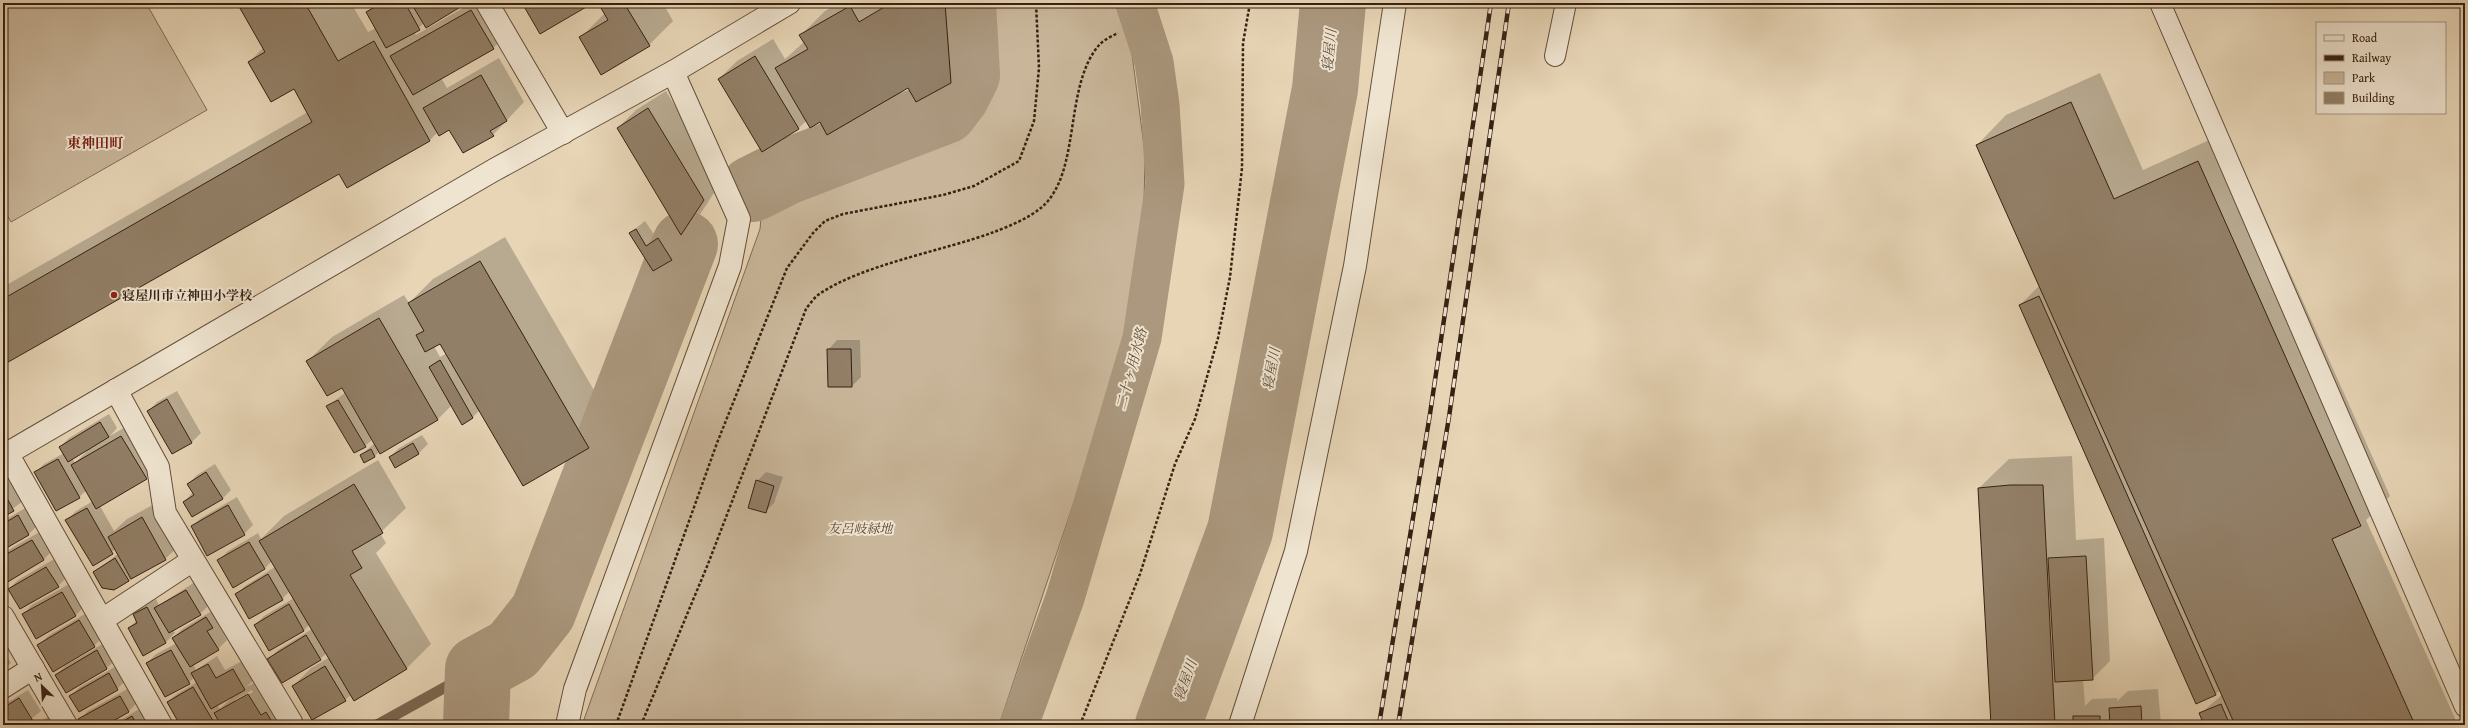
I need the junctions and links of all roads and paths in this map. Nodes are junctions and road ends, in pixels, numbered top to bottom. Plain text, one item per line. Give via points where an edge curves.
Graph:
1 (487, 3) edge
2 (789, 3) edge
3 (1036, 3) edge
4 (1250, 3) edge
5 (1395, 3) edge
6 (1566, 3) edge
7 (2160, 3) edge
8 (1118, 33) dead end
9 (1555, 56) dead end
10 (673, 72) junction
11 (563, 133) junction
12 (116, 390) junction
13 (5, 454) edge
14 (193, 560) junction
15 (3, 617) edge
16 (102, 620) junction
17 (33, 668) junction
18 (3, 687) edge
19 (2465, 707) edge
20 (290, 722) dead end
21 (66, 725) edge
22 (161, 725) edge
23 (567, 725) edge
24 (616, 725) edge
25 (641, 725) edge
26 (1080, 725) edge
27 (1240, 725) edge

1 - 11 street
2 - 10 street
3 - 24 path via 1039,75 1034,121 1019,161 974,186 943,195 842,214 825,221 813,233 788,268 717,443
4 - 26 path via 1243,43 1242,168 1230,277 1218,338 1196,419 1176,464 1140,574
5 - 27 street via 1355,266 1296,551
6 - 9 lane
7 - 19 lane
8 - 25 path via 1100,44 1082,80 1061,178 1053,197 1040,209 1009,226 962,244 878,268 844,281 817,296 806,309 708,564
10 - 11 street
10 - 23 street via 739,219 730,266 575,689
11 - 12 street via 494,170
12 - 13 street
12 - 14 street via 158,467 165,513
13 - 16 street
14 - 16 street
14 - 20 street
15 - 17 street
16 - 22 street
17 - 18 street
17 - 21 street

